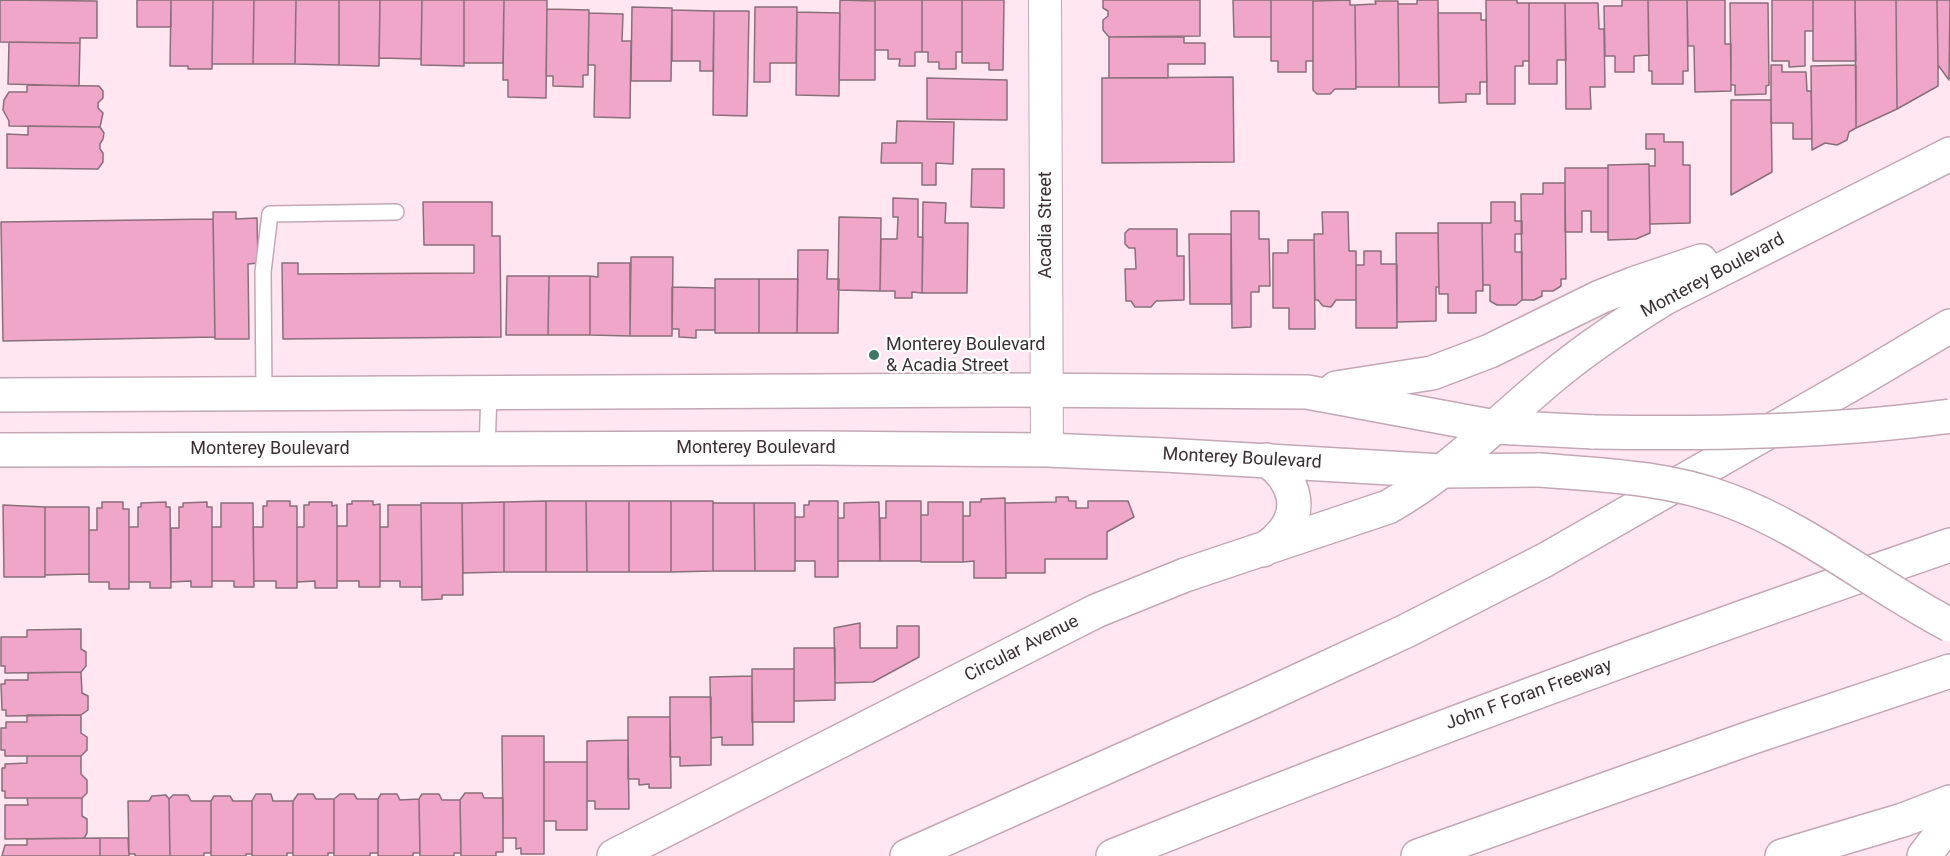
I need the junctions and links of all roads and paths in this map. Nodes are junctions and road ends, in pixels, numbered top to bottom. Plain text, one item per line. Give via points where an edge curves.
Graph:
1 (1045, 0) edge
2 (1950, 154) edge
3 (396, 212) dead end
4 (1808, 226) junction
5 (1950, 326) edge
6 (1047, 390) junction
7 (1307, 392) junction
8 (489, 393) junction
9 (264, 394) junction
10 (0, 395) edge
11 (1950, 416) edge
12 (1495, 427) junction
13 (487, 448) junction
14 (0, 450) edge
15 (1047, 450) junction
16 (1267, 460) junction
17 (1442, 471) junction
18 (1950, 545) edge
19 (1263, 550) junction
20 (1950, 625) edge
21 (1950, 671) edge
22 (1950, 802) edge
23 (1950, 822) edge
24 (614, 856) edge
25 (907, 856) edge
26 (1113, 856) edge
27 (1418, 856) edge
28 (1782, 856) edge
29 (1924, 856) edge

1 - 6 street, Acadia Street
2 - 4 main road, Monterey Boulevard
3 - 9 lane via 270,214 263,272
4 - 7 main road via 1633,284 1491,351 1432,373
4 - 12 main road, Monterey Boulevard via 1665,298 1625,323 1554,375
5 - 25 main road via 1545,560 1252,702
6 - 7 main road
6 - 8 main road
6 - 15 street, Acadia Street
7 - 12 main road
8 - 9 main road
8 - 13 lane
9 - 10 main road
11 - 12 main road, bridge via 1847,427 1694,434
12 - 17 main road, Monterey Boulevard
13 - 14 main road, Monterey Boulevard
13 - 15 main road, Monterey Boulevard
15 - 16 main road, Monterey Boulevard
16 - 17 main road, Monterey Boulevard
16 - 19 main road via 1288,480 1294,508 1284,531
17 - 19 main road, Circular Avenue via 1388,507
17 - 20 main road, bridge via 1539,470 1686,487 1766,517
18 - 26 main road, John F Foran Freeway via 1586,674
19 - 24 main road, Circular Avenue via 1185,575 1096,611
21 - 27 main road
22 - 28 main road
23 - 29 main road

